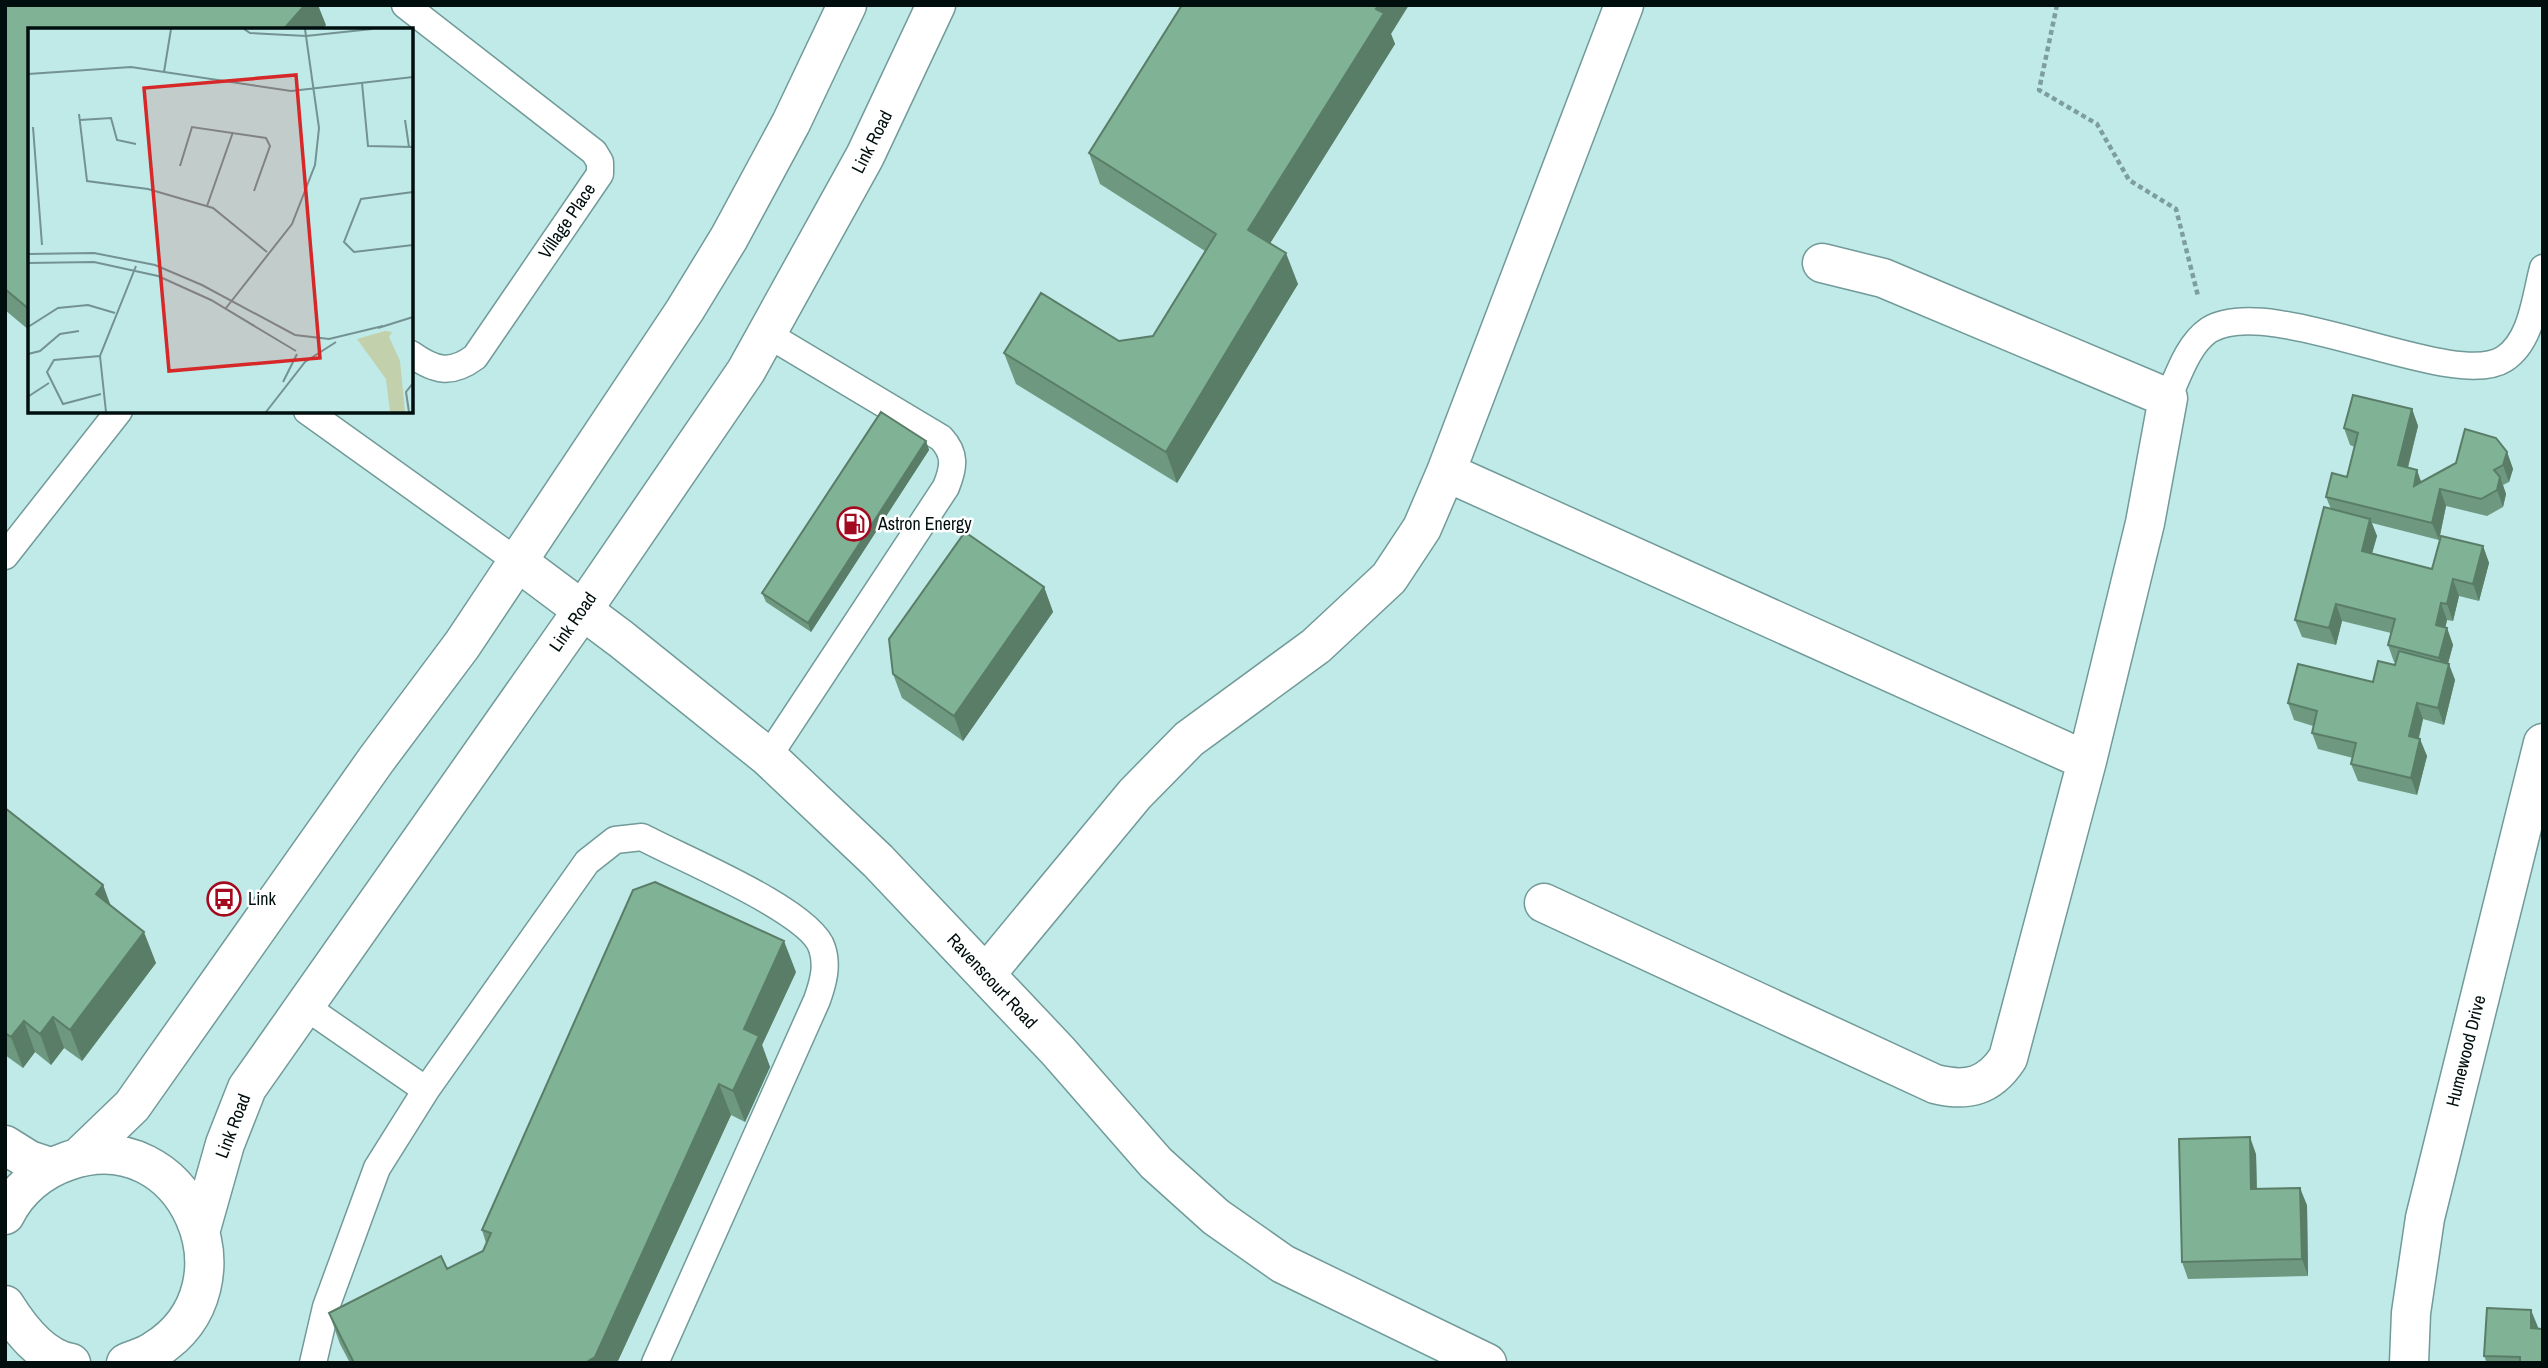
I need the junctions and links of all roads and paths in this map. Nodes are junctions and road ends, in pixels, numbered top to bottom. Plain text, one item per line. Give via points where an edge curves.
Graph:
1 (405, 5) edge
2 (847, 5) edge
3 (936, 5) edge
4 (1624, 5) edge
5 (2057, 5) edge
6 (424, 22) edge
7 (1822, 263) dead end
8 (2543, 268) edge
9 (2207, 331) junction
10 (767, 334) junction
11 (413, 355) edge
12 (2168, 398) junction
13 (117, 413) edge
14 (310, 413) edge
15 (1446, 472) junction
16 (5, 556) edge
17 (518, 562) junction
18 (582, 611) junction
19 (2543, 743) edge
20 (768, 757) junction
21 (2087, 761) junction
22 (1544, 904) dead end
23 (986, 974) junction
24 (306, 1007) junction
25 (426, 1090) junction
26 (5, 1145) edge
27 (65, 1162) junction
28 (5, 1215) edge
29 (201, 1229) junction
30 (5, 1305) edge
31 (177, 1345) edge
32 (64, 1362) edge
33 (126, 1363) edge
34 (313, 1363) edge
35 (655, 1363) edge
36 (1487, 1363) edge
37 (2409, 1363) edge

1 - 6 lane, Village Place
2 - 17 street via 729,238
3 - 10 street, Link Road via 865,156
4 - 15 street
5 - 9 path via 2039,90 2097,124 2129,180 2176,209
6 - 11 lane, Village Place via 594,152 600,174 475,357 453,370 441,371
7 - 12 street via 1883,278
8 - 9 lane via 2521,342 2488,367 2458,365 2260,323 2222,325
9 - 12 lane via 2184,362
10 - 18 street, Link Road
10 - 20 lane via 941,438 953,453 946,487
12 - 21 street via 2145,523
13 - 16 lane
14 - 17 lane
15 - 21 street
15 - 23 street via 1422,528 1389,578 1316,646 1189,739 1135,794
17 - 18 street, Ravenscourt Road
17 - 27 street via 139,1096
18 - 20 street, Ravenscourt Road
18 - 24 street, Link Road
19 - 37 street, Humewood Drive via 2428,1207 2411,1313
20 - 23 street, Ravenscourt Road via 878,861
21 - 22 street via 2008,1058 1977,1087 1934,1084
23 - 36 street, Ravenscourt Road via 1156,1163 1216,1217 1283,1264
24 - 25 lane
24 - 29 street, Link Road via 247,1088 235,1113
25 - 34 lane via 377,1168 326,1307
25 - 35 lane via 587,862 615,840 642,837 793,914 811,930 822,945 826,963 817,1000
26 - 27 street via 29,1160
27 - 28 street via 24,1186
27 - 29 street via 105,1154 154,1169 183,1195
29 - 31 street via 206,1264 199,1299
30 - 32 street via 17,1325
31 - 33 street

